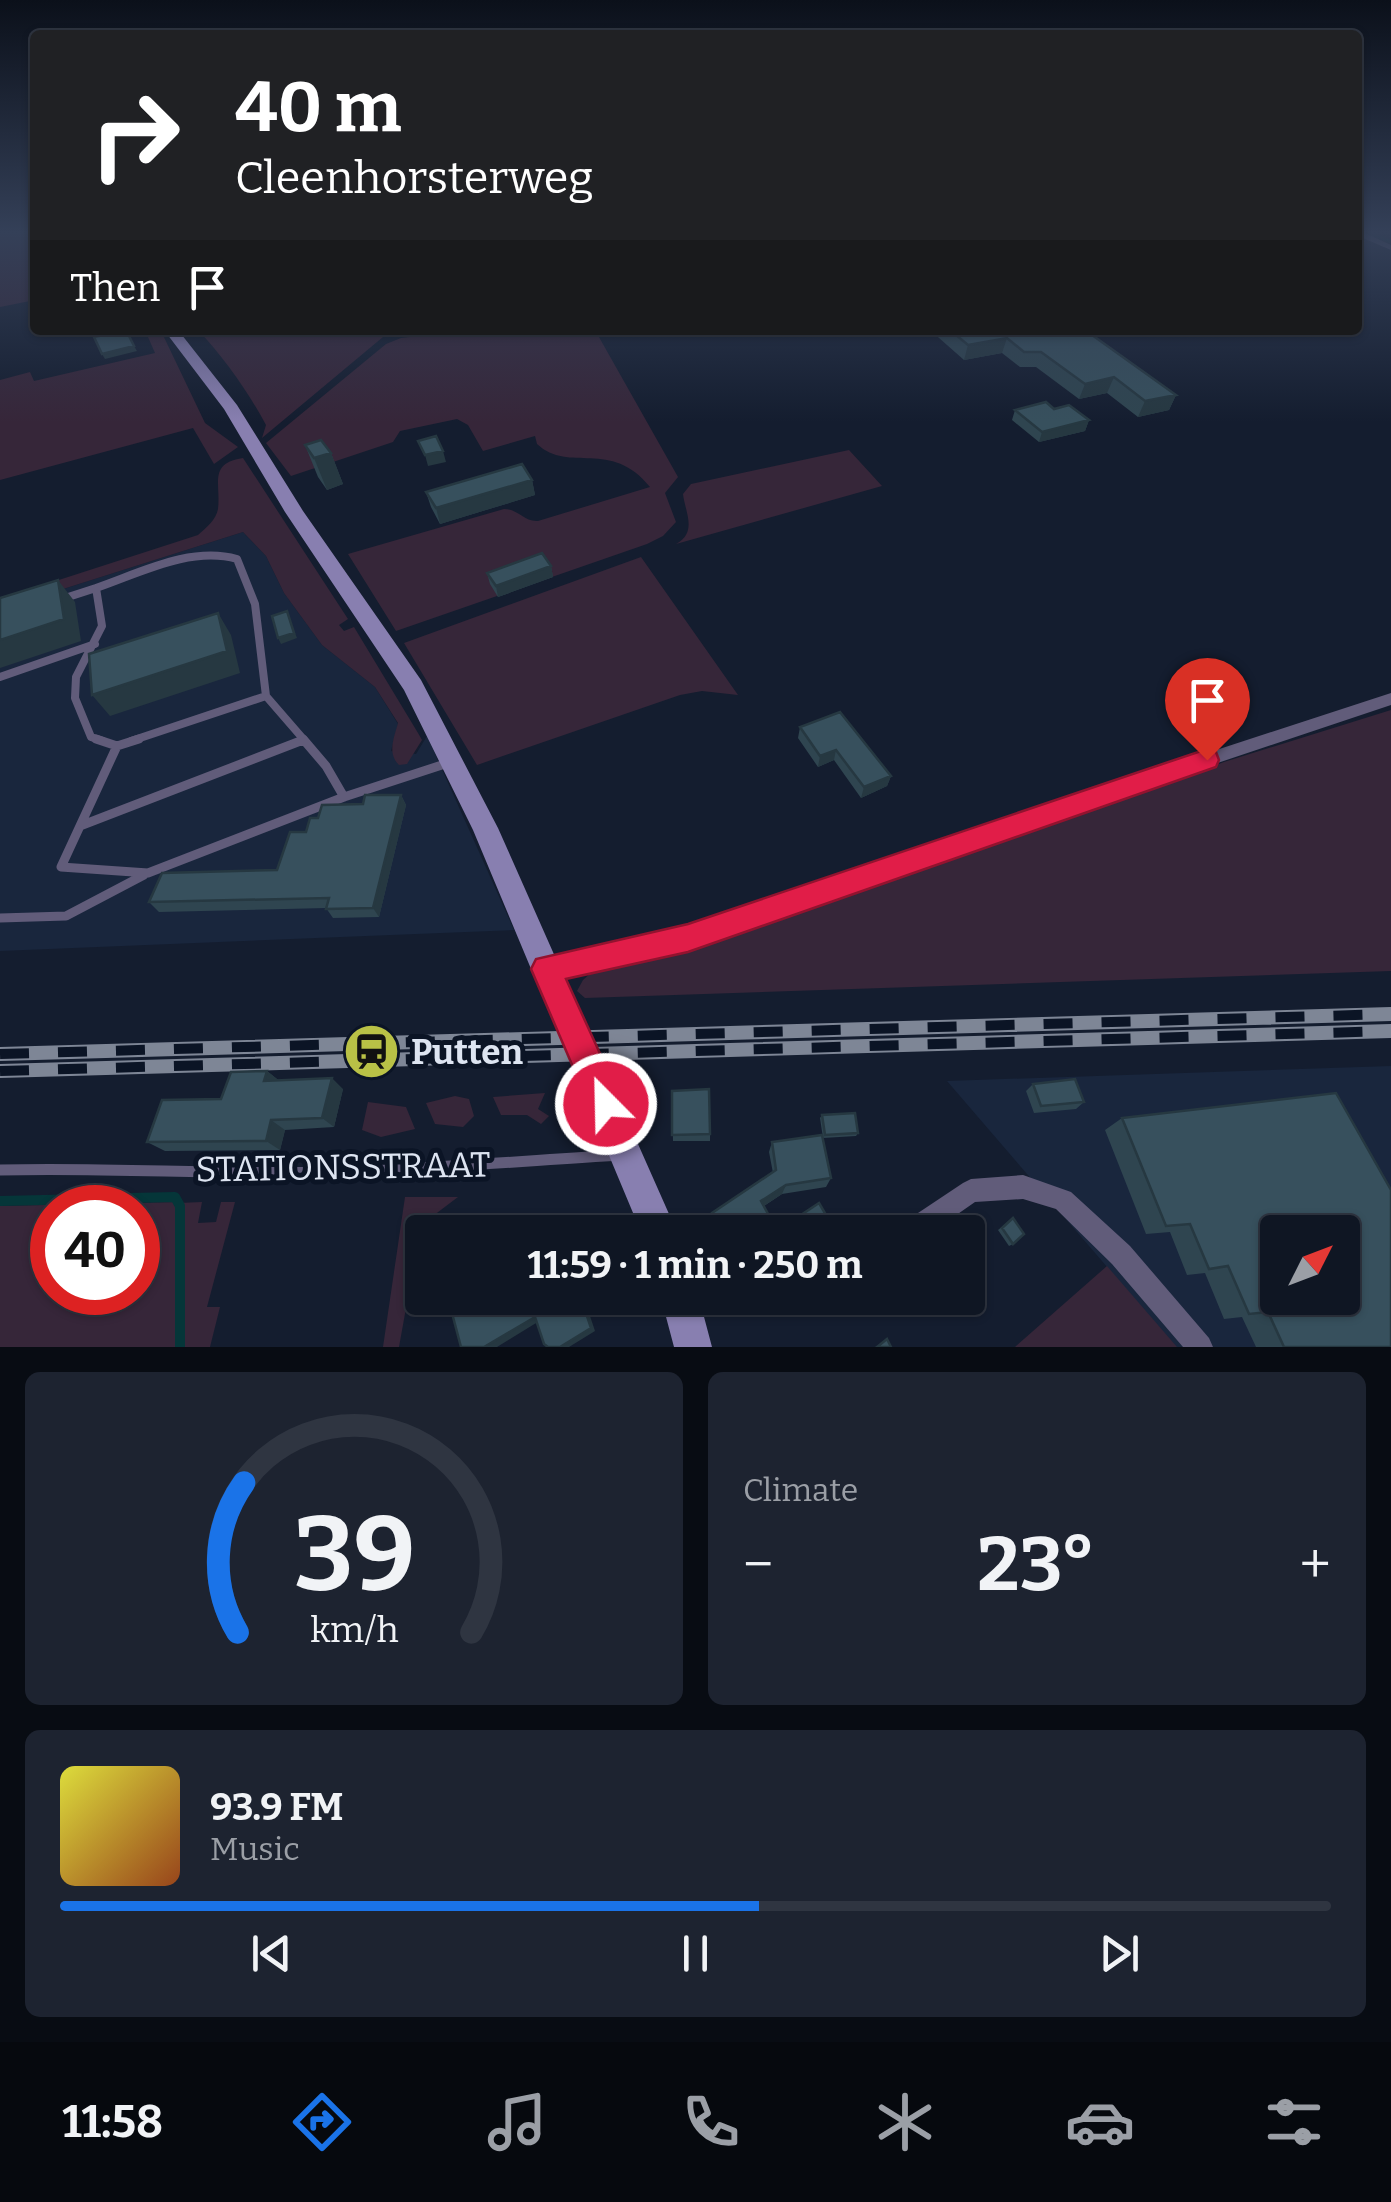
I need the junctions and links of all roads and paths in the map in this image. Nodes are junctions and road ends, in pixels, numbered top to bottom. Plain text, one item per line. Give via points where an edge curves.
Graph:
1 (175, 335) edge
2 (96, 588) junction
3 (48, 603) edge
4 (95, 644) junction
5 (0, 677) edge
6 (266, 696) junction
7 (1391, 699) edge
8 (303, 740) junction
9 (117, 746) junction
10 (452, 762) junction
11 (344, 797) junction
12 (80, 826) junction
13 (148, 873) junction
14 (0, 918) edge
15 (546, 969) junction
16 (627, 1154) junction
17 (0, 1170) edge
18 (652, 1215) edge
19 (936, 1215) edge
20 (685, 1315) edge
21 (694, 1347) edge
22 (1200, 1347) edge

1 - 10 street via 215,385 220,418 252,446 413,686
2 - 3 lane
2 - 4 lane via 102,626
2 - 6 lane via 197,555 237,558 255,604
4 - 5 lane
4 - 9 lane via 76,677 76,698 91,737
6 - 8 lane
6 - 9 lane
7 - 15 street via 688,938
8 - 11 lane
8 - 12 lane
9 - 12 lane
10 - 11 lane
10 - 15 street
11 - 13 lane
12 - 13 lane via 61,867
13 - 14 lane via 66,916
15 - 16 street
16 - 17 lane, STATIONSSTRAAT via 331,1172
16 - 18 street
19 - 22 street via 971,1191 1022,1187 1063,1200
20 - 21 street

